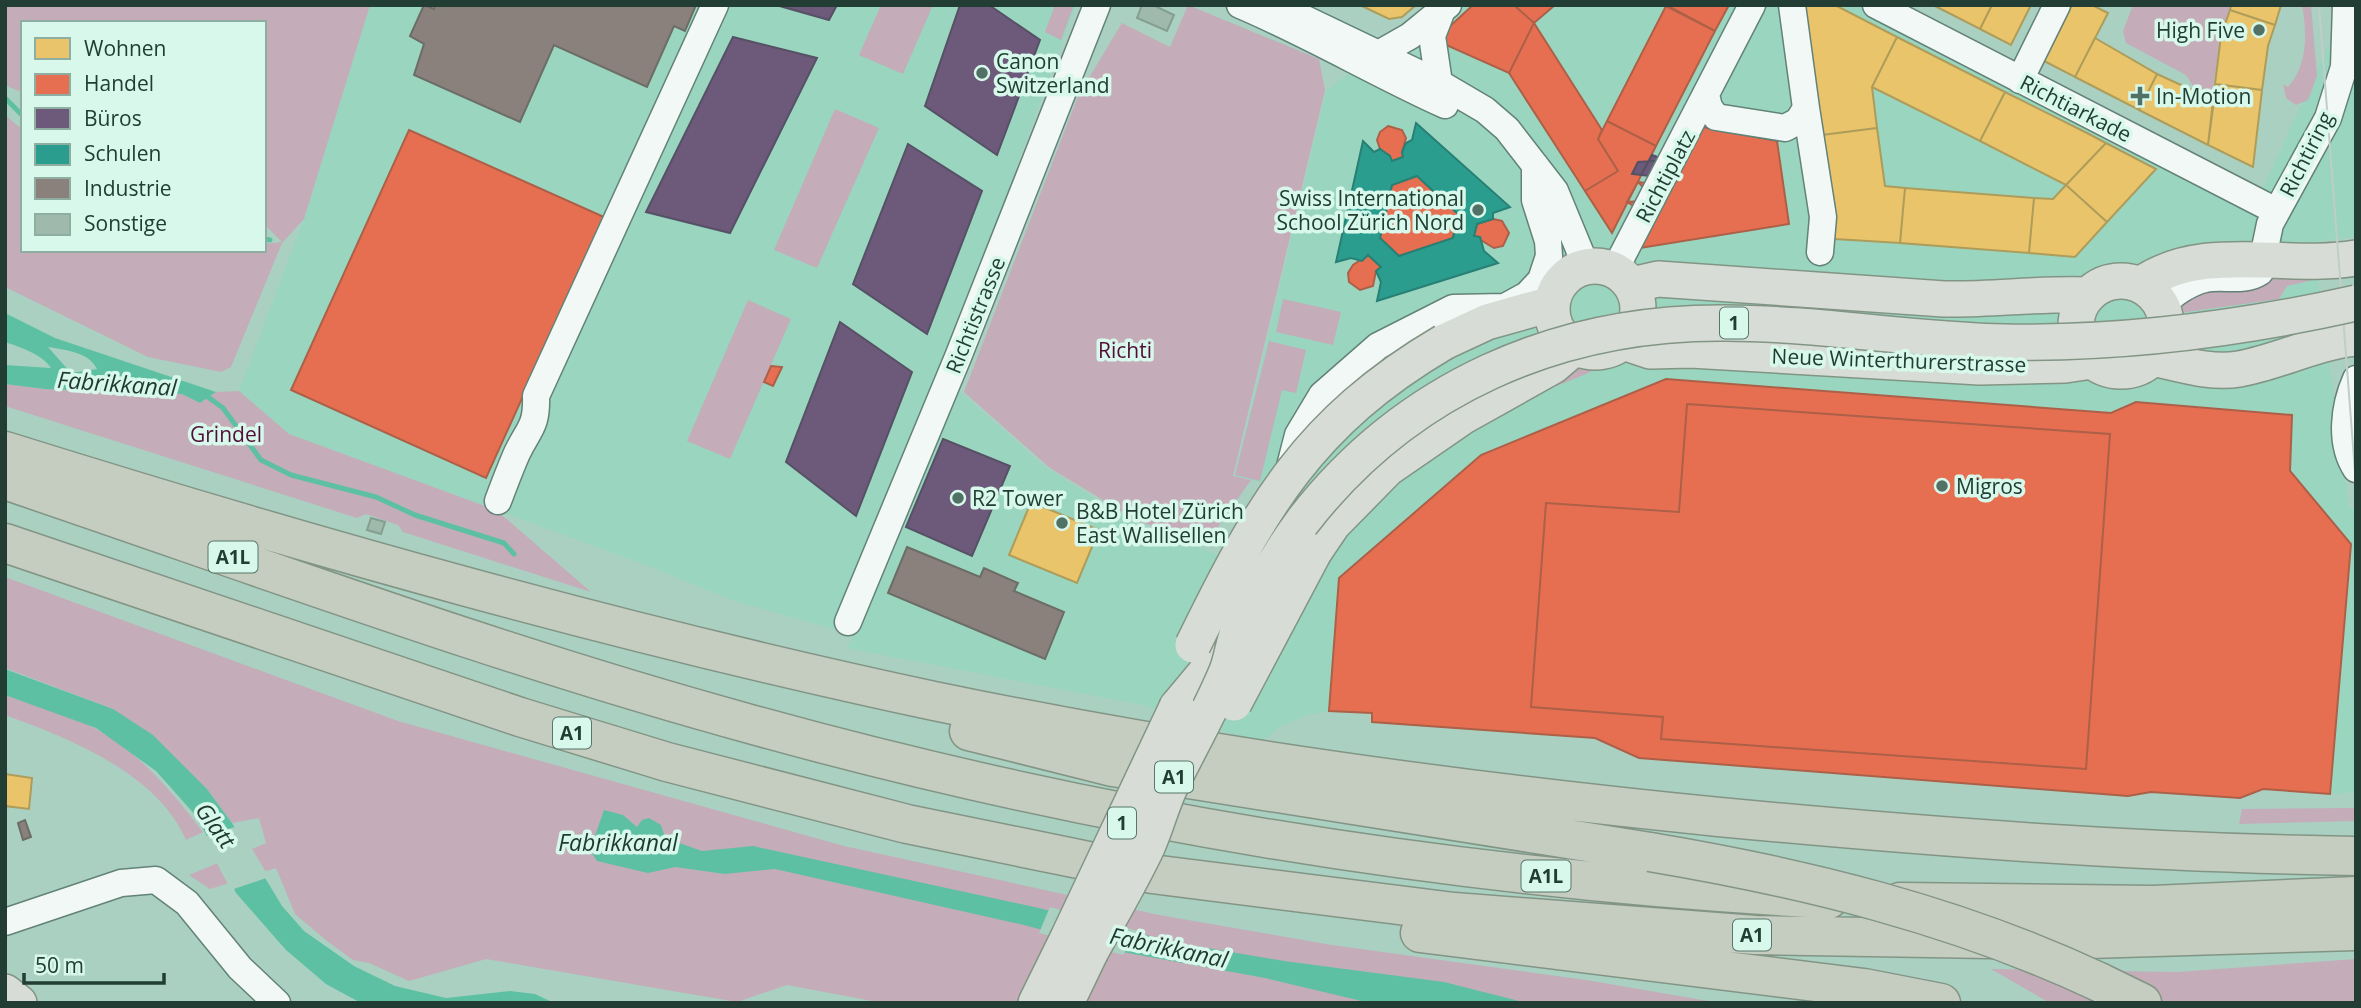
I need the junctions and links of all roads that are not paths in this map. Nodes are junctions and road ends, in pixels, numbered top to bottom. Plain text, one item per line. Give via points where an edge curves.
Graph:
1 (715, 5) edge
2 (1097, 5) edge
3 (1240, 5) edge
4 (1276, 5) edge
5 (1752, 5) edge
6 (1792, 5) edge
7 (1876, 5) edge
8 (2057, 5) edge
9 (2346, 5) edge
10 (1445, 8) edge
11 (1368, 59) junction
12 (2020, 80) junction
13 (1439, 83) junction
14 (1706, 95) junction
15 (1806, 108) junction
16 (1518, 145) junction
17 (1535, 165) junction
18 (2276, 211) junction
19 (1820, 252) dead end
20 (2356, 258) edge
21 (2265, 260) junction
22 (1586, 266) junction
23 (1627, 271) junction
24 (2088, 295) junction
25 (2150, 295) junction
26 (2356, 303) edge
27 (1551, 304) junction
28 (1436, 332) junction
29 (2356, 338) edge
30 (1623, 342) junction
31 (1574, 348) junction
32 (2153, 358) junction
33 (2092, 361) junction
34 (2356, 379) edge
35 (5, 451) edge
36 (2356, 469) edge
37 (5, 480) edge
38 (498, 501) dead end
39 (5, 543) edge
40 (848, 622) dead end
41 (1237, 650) junction
42 (789, 668) junction
43 (1177, 707) junction
44 (749, 724) junction
45 (2356, 839) edge
46 (1570, 841) junction
47 (2120, 848) junction
48 (2356, 856) edge
49 (1149, 860) junction
50 (2356, 896) edge
51 (5, 922) edge
52 (2356, 930) edge
53 (5, 992) edge
54 (19, 1003) edge
55 (277, 1003) edge
56 (1036, 1003) edge
57 (1066, 1003) edge
58 (1941, 1003) edge
59 (2142, 1003) edge

1 - 38 street via 536,396 537,417
2 - 40 street, Richtistrasse
3 - 11 street
4 - 11 street
5 - 14 street, Richtiplatz
6 - 15 street
7 - 12 street, Richtiarkade
8 - 12 street
9 - 18 street, Richtiring via 2344,67 2328,118
10 - 11 street via 1410,36
10 - 13 street via 1432,36
11 - 13 street
11 - 16 street
12 - 18 street, Richtiarkade
13 - 16 street via 1485,110
14 - 15 street, Richtiplatz via 1716,117 1785,128 1798,121
14 - 23 street, Richtiplatz
15 - 19 street via 1823,217
16 - 17 street
17 - 22 street via 1566,210
17 - 28 street via 1535,200 1549,256 1541,280 1527,295 1505,307 1453,308
18 - 21 street, Richtiring via 2267,235
20 - 21 main road
21 - 25 main road via 2174,266
22 - 23 main road
22 - 27 main road via 1563,279
23 - 24 main road via 1658,279 1944,299
23 - 30 main road via 1639,309
24 - 25 main road via 2116,281
24 - 33 main road via 2078,310 2076,324 2083,350
25 - 32 main road via 2165,333
26 - 41 main road, Neue Winterthurerstrasse / 1, bridge via 2176,335 2106,341 1964,341 1727,323 1644,326 1571,340 1525,355 1454,390 1414,414 1368,451 1304,522 1275,563
27 - 28 main road, Neue Winterthurerstrasse
27 - 31 main road via 1556,329
28 - 41 street via 1387,341 1353,366 1307,417 1256,573
28 - 43 main road, Neue Winterthurerstrasse, bridge via 1399,370 1345,412 1284,481 1247,538 1193,645
29 - 32 main road via 2237,369 2204,369
30 - 31 main road, Neue Winterthurerstrasse via 1603,352
30 - 33 main road, Neue Winterthurerstrasse via 1650,351 1980,367
31 - 49 main road, Neue Winterthurerstrasse, bridge via 1553,366 1433,436 1388,468 1333,524 1296,581
32 - 33 main road, Neue Winterthurerstrasse via 2130,370 2116,371
34 - 36 street via 2345,436
35 - 42 highway, A1 via 338,553
37 - 44 highway, A1L via 514,652
39 - 49 highway, A1 via 667,762 932,830
41 - 43 main road, Neue Winterthurerstrasse / 1, bridge
41 - 49 main road, Neue Winterthurerstrasse / 1, bridge via 1167,793
42 - 46 highway, A1 via 923,718 1076,758
42 - 47 highway, A1 via 1077,728 1395,779 1766,821
43 - 56 main road, Neue Winterthurerstrasse / 1, bridge
44 - 46 highway, A1L via 862,738 1236,804
44 - 50 highway, A1L via 953,777 1126,814 1335,849 1590,881 1752,895 2002,905 2153,905
45 - 47 highway
46 - 59 highway, bridge via 1749,870 1894,904 1989,935
47 - 48 highway, A1
49 - 52 highway, A1 via 1454,912 1755,935 2056,940
49 - 57 main road, Neue Winterthurerstrasse / 1, bridge
49 - 58 highway via 1253,907 1491,943 1864,988
51 - 55 street via 121,883 156,880 187,903 240,968
53 - 54 main road

